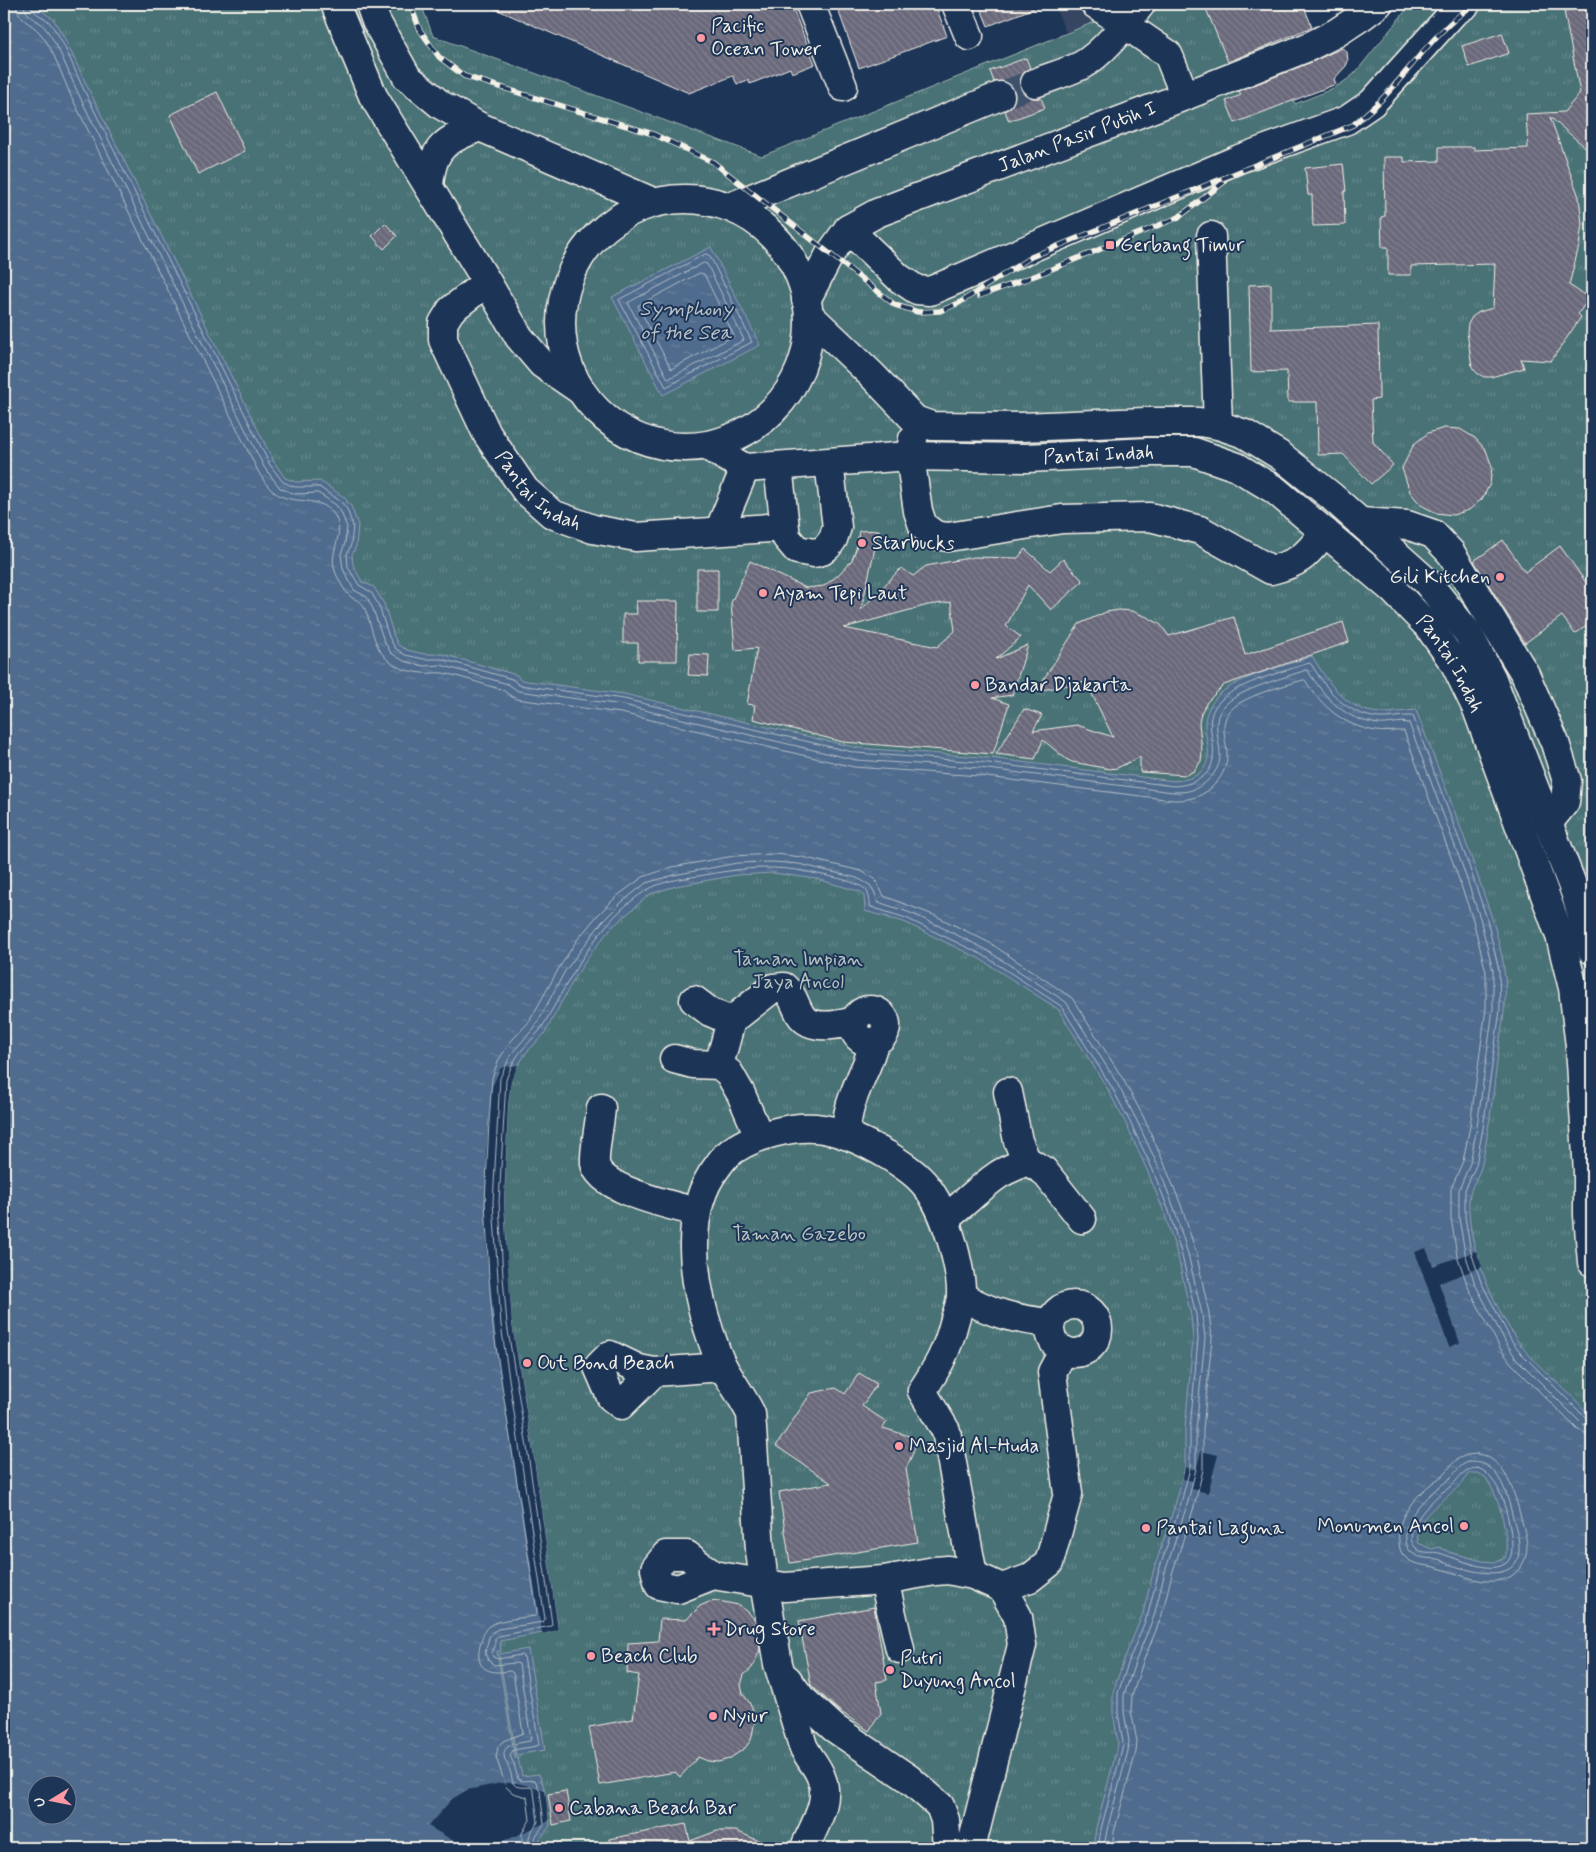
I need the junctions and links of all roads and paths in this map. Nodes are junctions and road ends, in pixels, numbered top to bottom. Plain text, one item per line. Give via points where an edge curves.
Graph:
1 (335, 4) edge
2 (370, 4) edge
3 (810, 4) edge
4 (956, 4) edge
5 (1095, 4) edge
6 (1378, 4) edge
7 (1466, 4) edge
8 (1133, 14) edge
9 (969, 36) dead end
10 (1035, 83) tunnel mouth
11 (843, 87) dead end
12 (1000, 96) tunnel mouth
13 (1185, 96) junction
14 (480, 127) junction
15 (429, 186) junction
16 (653, 202) junction
17 (730, 207) junction
18 (848, 229) junction
19 (1211, 236) dead end
20 (487, 282) junction
21 (807, 307) junction
22 (580, 390) junction
23 (915, 420) junction
24 (1218, 425) junction
25 (707, 446) junction
26 (910, 456) junction
27 (829, 462) junction
28 (778, 466) junction
29 (745, 468) junction
30 (1360, 522) junction
31 (784, 527) junction
32 (719, 531) junction
33 (1325, 532) junction
34 (1548, 823) junction
35 (1592, 950) edge
36 (694, 1000) dead end
37 (731, 1021) junction
38 (674, 1059) dead end
39 (719, 1065) junction
40 (1008, 1092) dead end
41 (601, 1108) dead end
42 (846, 1135) junction
43 (760, 1136) junction
44 (1026, 1160) junction
45 (697, 1212) junction
46 (945, 1219) junction
47 (1082, 1219) dead end
48 (1592, 1262) edge
49 (961, 1296) junction
50 (1050, 1323) junction
51 (1064, 1350) junction
52 (723, 1367) junction
53 (654, 1372) dead end
54 (713, 1575) dead end
55 (973, 1575) junction
56 (884, 1580) junction
57 (764, 1584) junction
58 (1002, 1588) junction
59 (900, 1648) dead end
60 (783, 1674) junction
61 (829, 1724) junction
62 (807, 1756) junction
63 (806, 1845) dead end
64 (947, 1848) edge
65 (971, 1848) edge

1 - 15 street via 373,96
2 - 14 street via 407,76 441,106
3 - 11 street
4 - 9 street
5 - 8 street
6 - 13 street, Jalan Pasir Putih I via 1336,33 1308,47
7 - 18 street via 1454,12 1372,103 1347,120 1239,159 936,289 917,290 899,278
8 - 10 street via 1082,65
8 - 13 street via 1168,54
12 - 17 street
13 - 18 street, Jalan Pasir Putih I via 877,213
14 - 15 street via 460,135 432,159
14 - 16 street
15 - 20 street
16 - 17 street via 692,198
16 - 22 street via 622,215 596,235 576,262 564,293 560,327 566,360
17 - 21 street via 759,223 782,246 799,274
18 - 21 street, Jalan Pasir Putih I via 830,254
19 - 24 street
20 - 22 street via 519,338 542,364
20 - 32 street, Pantai Indah via 451,310 443,323 443,340 487,434 525,490 552,514 593,529 636,537
21 - 23 street
21 - 25 street via 806,351 793,385 770,414 741,434
22 - 25 street via 599,414 622,431 649,443 678,448
23 - 24 street, Pantai Indah via 932,426 1021,427 1146,422
23 - 26 street
24 - 30 street, Pantai Indah via 1245,434 1280,456
25 - 29 street
26 - 27 street, Pantai Indah
26 - 33 street, Pantai Indah via 1028,458 1194,452 1245,471 1275,490
26 - 33 street via 918,511 923,526 935,535 948,537 1062,519 1150,517 1200,530 1271,570 1289,566 1303,558
27 - 28 street, Pantai Indah
27 - 31 street via 837,527 833,539 822,551 797,550 786,537
28 - 29 street, Pantai Indah
28 - 31 street
29 - 32 street
30 - 34 street, Pantai Indah via 1426,581 1468,633 1492,679
30 - 34 street via 1407,525 1433,534 1456,561 1525,674 1555,743 1567,781 1565,802
31 - 32 street, Pantai Indah
33 - 48 street, Pantai Indah via 1392,589 1428,627 1455,664 1477,709 1526,840 1560,936 1572,988 1580,1046
34 - 35 street, Pantai Indah via 1575,892
36 - 37 street via 710,1012
37 - 39 street
37 - 42 street via 773,988 784,988 791,994 801,1015 808,1021 831,1025 855,1021 854,1030 858,1038 874,1043 853,1096 846,1119
38 - 39 street
39 - 43 street via 741,1094
40 - 44 street via 1018,1141
41 - 45 street via 595,1163 598,1172 610,1182 653,1202
42 - 43 street via 813,1129
42 - 46 street via 870,1144 911,1170 928,1188
43 - 45 street via 726,1155 706,1184
44 - 46 street via 986,1183
44 - 47 street via 1044,1171
45 - 52 street via 694,1245 697,1285
46 - 49 street via 956,1258
49 - 50 street via 985,1309 1019,1320
49 - 55 street via 948,1345 922,1391 946,1431
50 - 51 street via 1051,1338
50 - 51 street via 1057,1312 1068,1305 1081,1305 1092,1312 1098,1324 1097,1336 1090,1347 1078,1353
51 - 58 street via 1052,1372 1068,1494 1049,1563 1030,1578
52 - 53 street
52 - 57 street via 743,1397 752,1420
54 - 57 street
55 - 56 street via 942,1570
55 - 58 street
56 - 57 street via 786,1587
56 - 59 street
57 - 60 street via 778,1664
58 - 65 street via 1018,1617 1022,1645
60 - 61 street via 801,1698
60 - 62 street
61 - 62 street via 814,1741
61 - 64 street via 908,1778 940,1806 945,1820
62 - 63 street via 824,1783 824,1804

